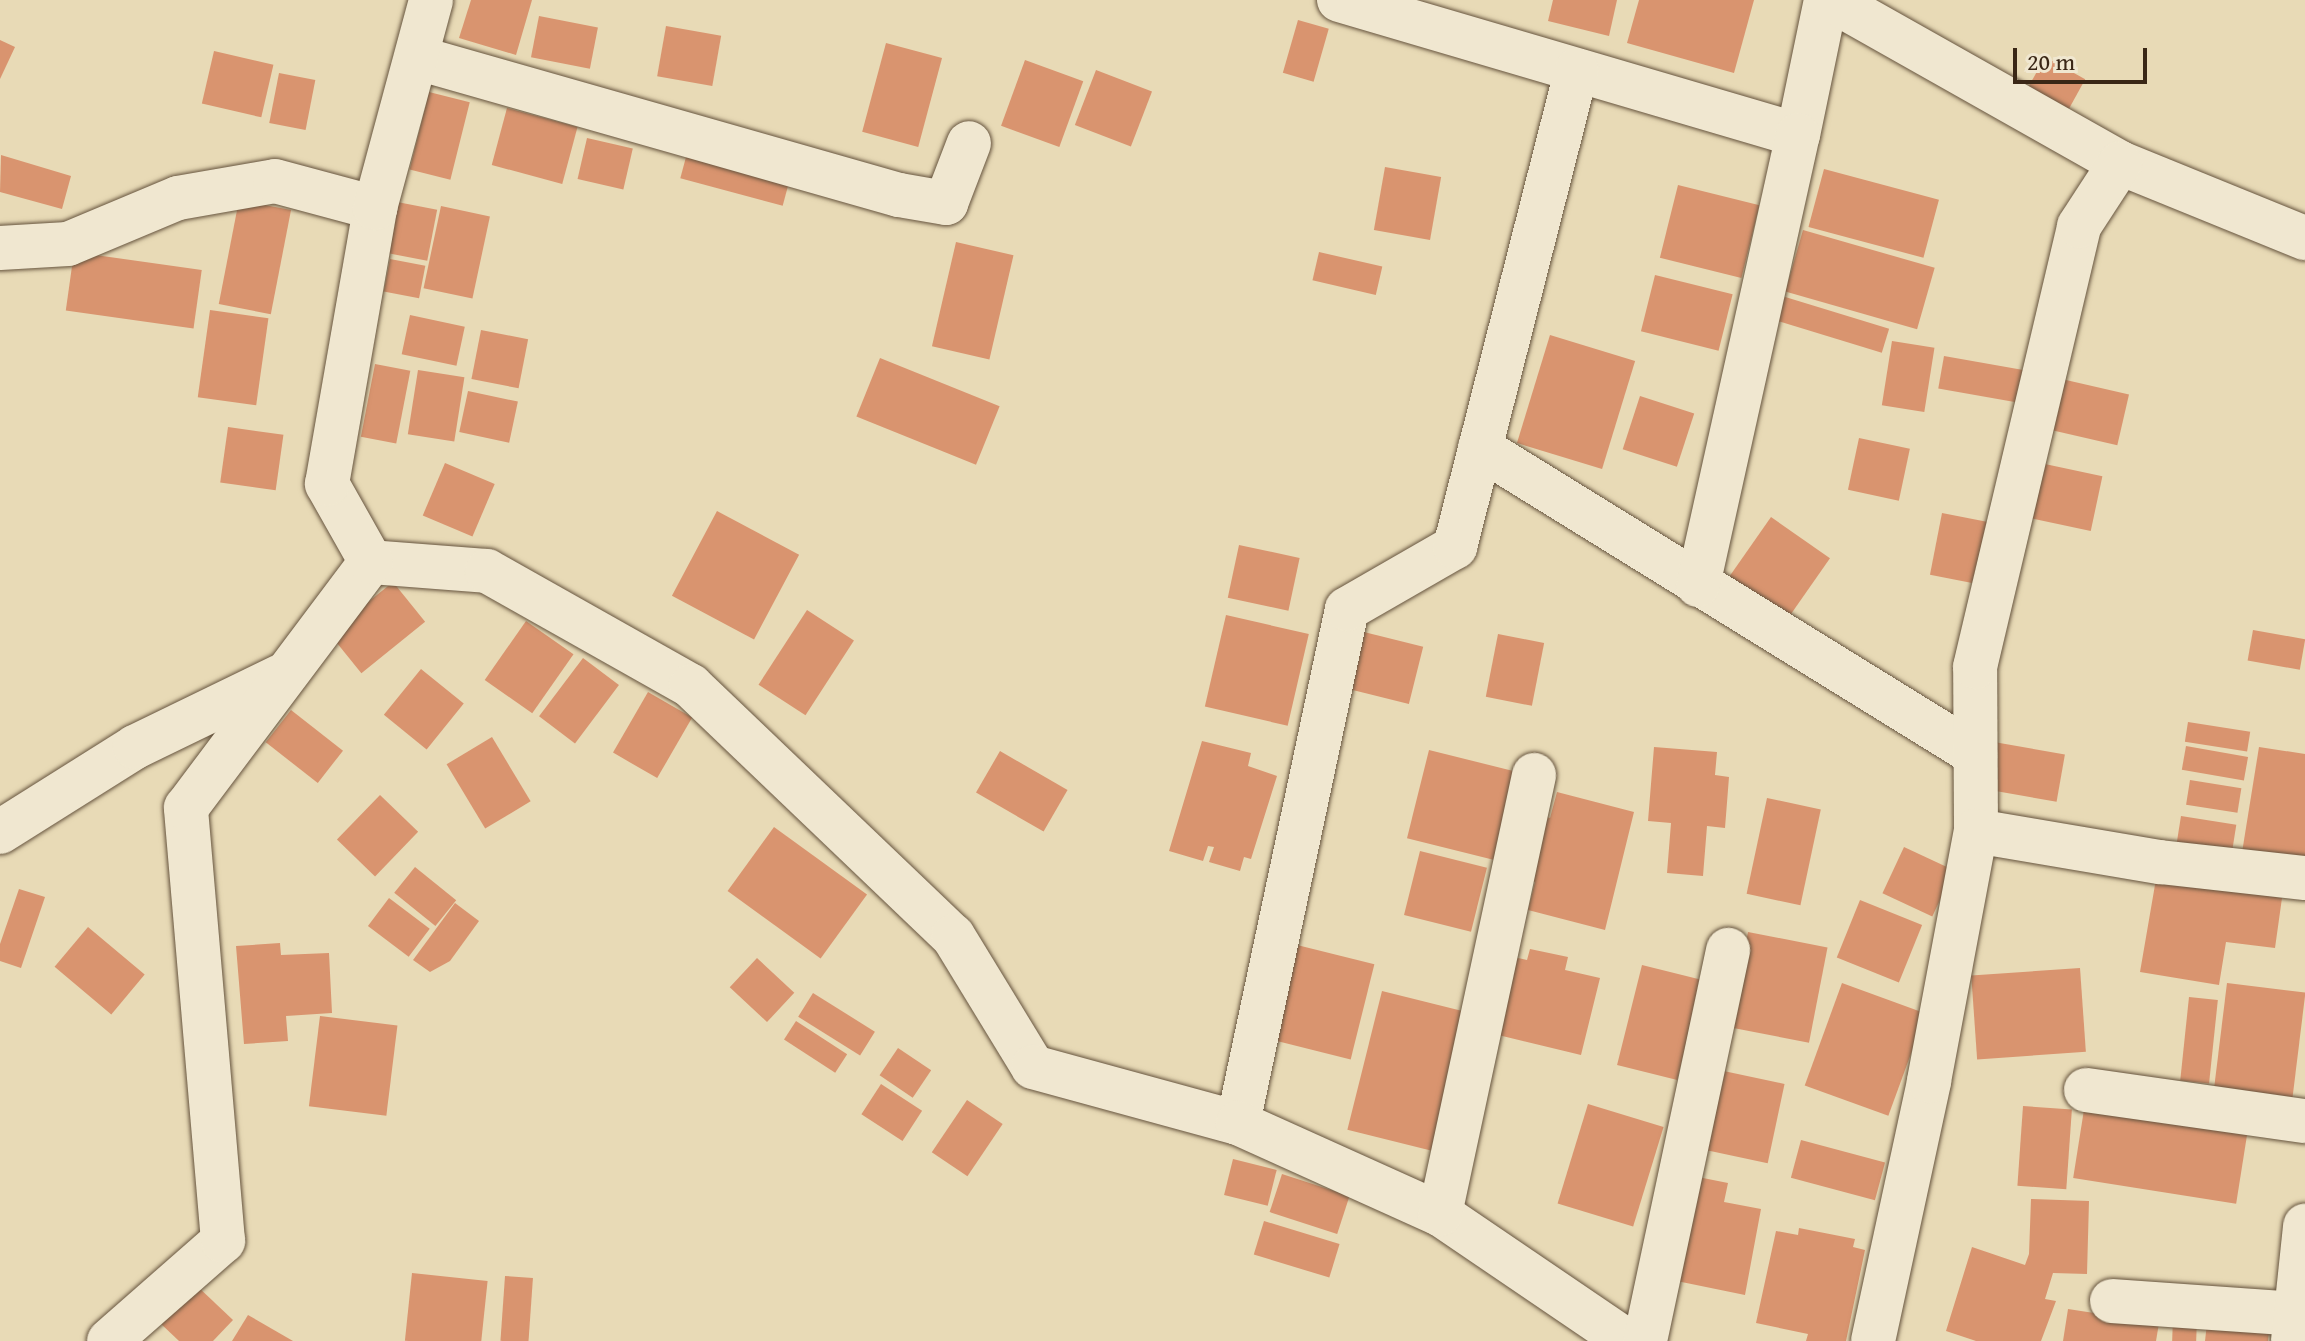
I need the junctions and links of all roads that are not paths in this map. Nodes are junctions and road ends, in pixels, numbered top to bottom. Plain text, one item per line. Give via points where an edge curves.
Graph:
1 (431, 0) edge
2 (1339, 0) edge
3 (1828, 0) edge
4 (418, 58) junction
5 (1577, 70) junction
6 (1798, 135) junction
7 (969, 143) dead end
8 (2120, 163) junction
9 (375, 208) junction
10 (2305, 238) edge
11 (0, 248) edge
12 (1480, 448) junction
13 (371, 562) junction
14 (1698, 585) junction
15 (287, 673) junction
16 (1975, 754) junction
17 (1534, 775) dead end
18 (1976, 831) junction
19 (0, 832) edge
20 (2305, 878) edge
21 (1728, 950) dead end
22 (2086, 1090) dead end
23 (2305, 1121) edge
24 (1238, 1123) junction
25 (1440, 1214) junction
26 (2305, 1226) edge
27 (2112, 1301) dead end
28 (2294, 1327) edge
29 (109, 1341) edge
30 (1627, 1341) edge
31 (1645, 1341) edge
32 (1873, 1341) edge

1 - 4 street
2 - 5 street
3 - 6 street
3 - 8 street
4 - 7 street via 899,195 946,203
4 - 9 street
5 - 6 street
5 - 12 street
6 - 14 street
8 - 10 street
8 - 16 street via 2079,226 1975,667
9 - 11 street via 275,181 178,198 68,244
9 - 13 street via 327,484
12 - 14 street
12 - 24 street via 1455,547 1347,609
13 - 15 street
13 - 24 street via 487,571 691,686 953,936 1033,1067
14 - 16 street
15 - 19 street via 135,747
15 - 29 street via 186,808 223,1241
16 - 18 street
17 - 25 street
18 - 20 street via 2160,862
18 - 32 street
21 - 31 street
22 - 23 street
24 - 25 street
25 - 30 street
26 - 28 street
27 - 28 street

